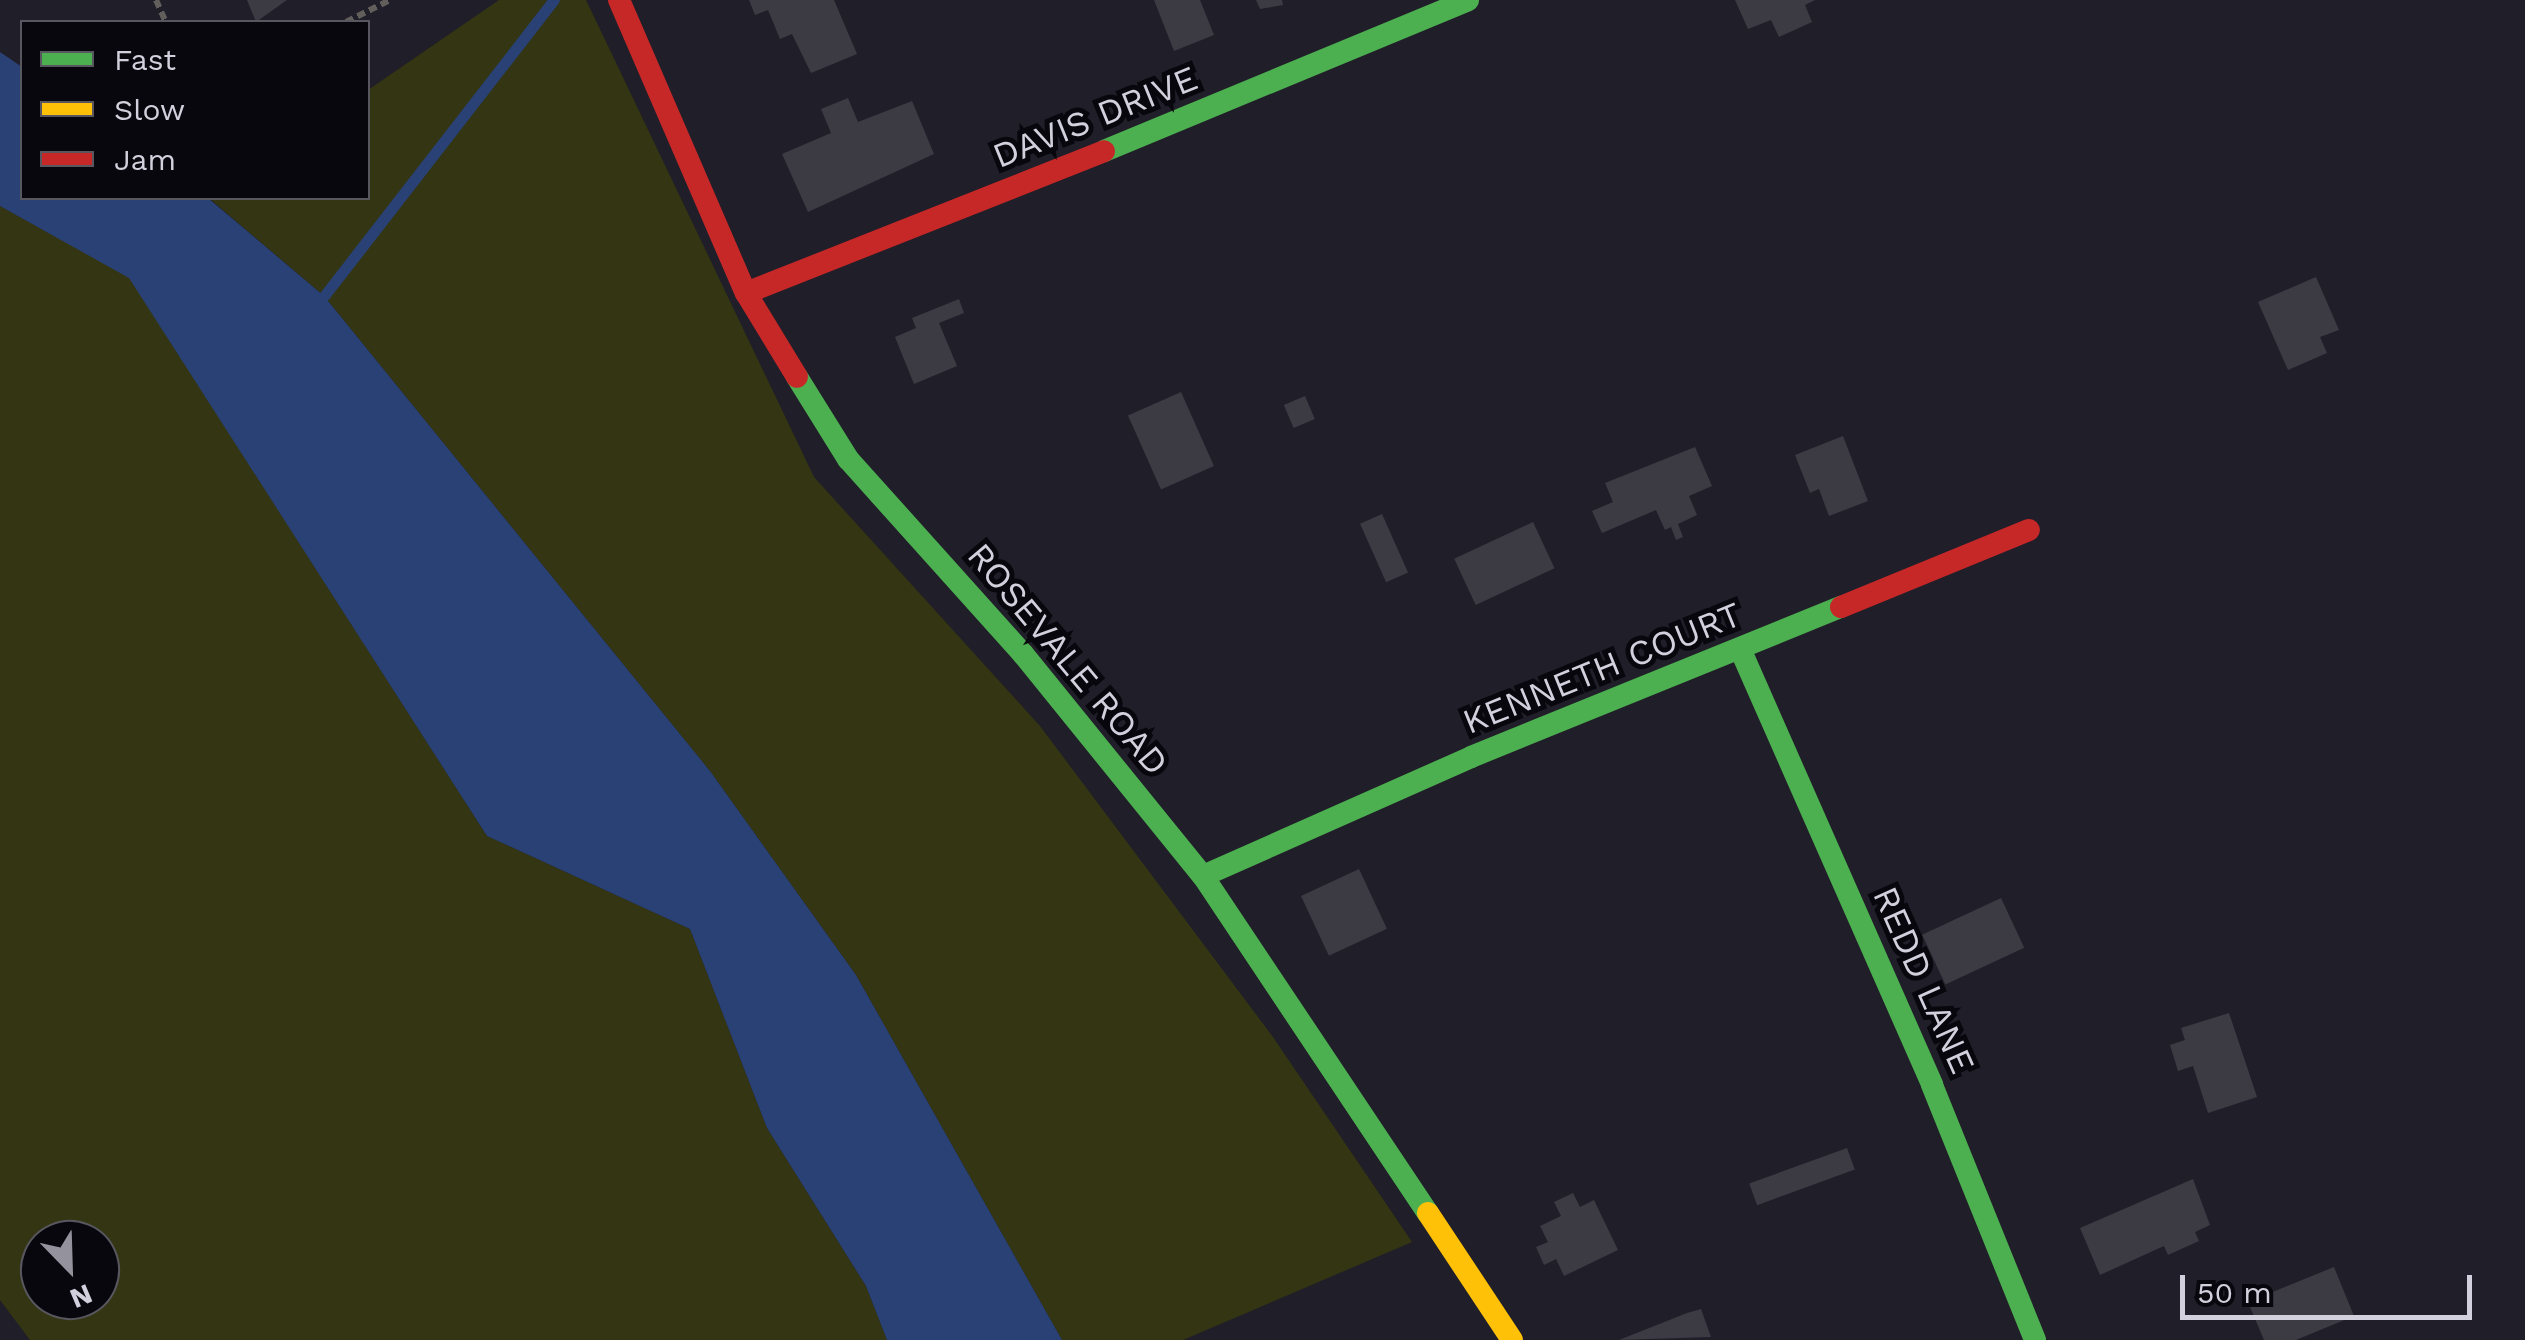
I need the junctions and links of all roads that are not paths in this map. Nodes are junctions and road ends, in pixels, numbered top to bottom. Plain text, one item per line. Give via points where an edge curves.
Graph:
1 (619, 0) edge
2 (1468, 0) edge
3 (746, 293) junction
4 (2029, 530) dead end
5 (1741, 651) junction
6 (1203, 876) junction
7 (1512, 1340) edge
8 (2035, 1340) edge

1 - 3 street, ROSEVALE ROAD
2 - 3 street, DAVIS DRIVE via 1287,80
3 - 6 street, ROSEVALE ROAD via 848,459 1023,654
4 - 5 street, KENNETH COURT
5 - 6 street, KENNETH COURT via 1471,757
5 - 8 street, REDD LANE via 1932,1085
6 - 7 street, ROSEVALE ROAD

